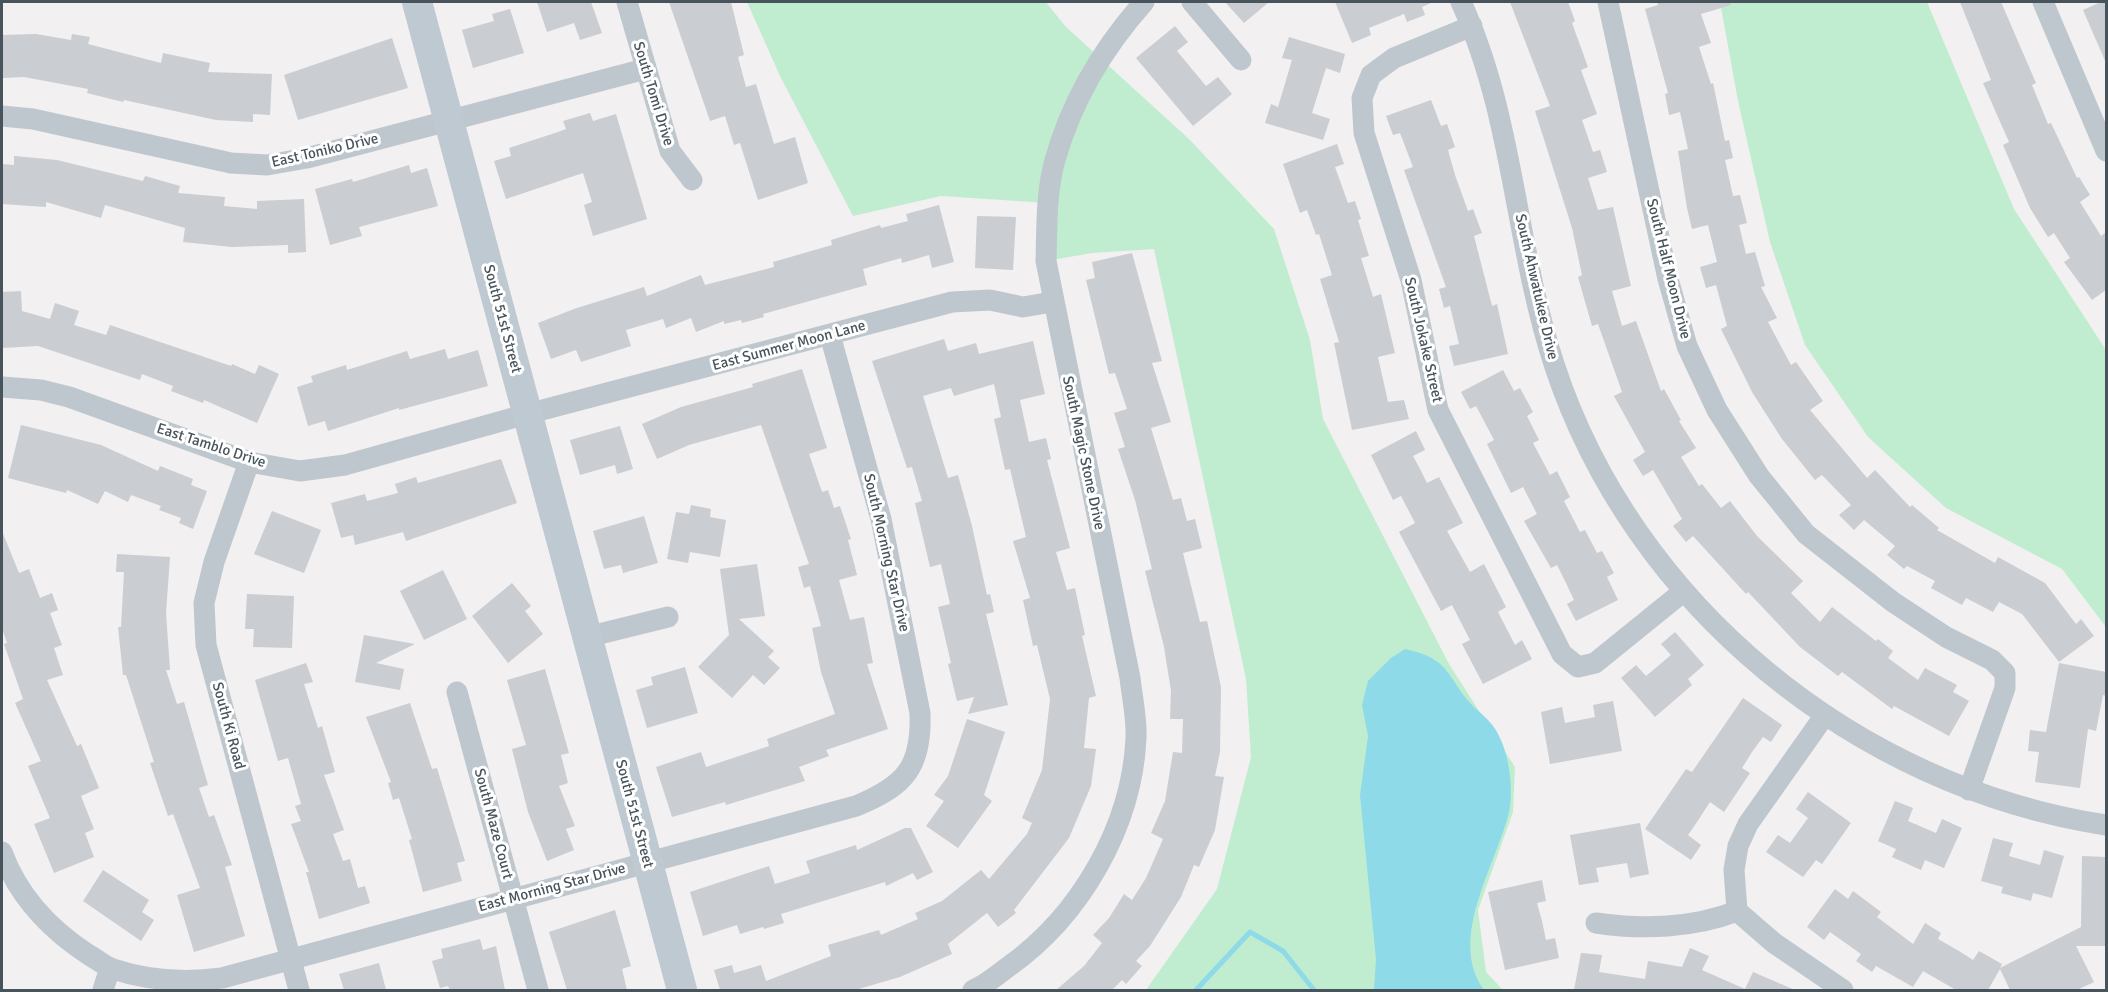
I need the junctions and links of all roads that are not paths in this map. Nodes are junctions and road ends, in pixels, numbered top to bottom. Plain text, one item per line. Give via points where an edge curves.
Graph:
1 (417, 2) edge
2 (627, 2) edge
3 (1144, 2) edge
4 (1192, 2) edge
5 (1461, 2) edge
6 (1608, 2) edge
7 (2043, 2) edge
8 (1473, 26) junction
9 (1241, 60) dead end
10 (645, 69) junction
11 (2, 116) edge
12 (451, 121) junction
13 (2106, 151) edge
14 (692, 180) dead end
15 (1052, 302) junction
16 (830, 335) junction
17 (2, 387) edge
18 (527, 414) junction
19 (249, 462) junction
20 (1684, 591) junction
21 (668, 617) dead end
22 (587, 637) junction
23 (457, 692) dead end
24 (1825, 715) junction
25 (909, 771) joint
26 (1969, 789) junction
27 (2106, 825) edge
28 (2, 852) edge
29 (647, 862) junction
30 (513, 900) junction
31 (1737, 911) junction
32 (1596, 923) dead end
33 (291, 958) junction
34 (110, 968) junction
35 (103, 990) edge
36 (299, 990) edge
37 (538, 990) edge
38 (682, 990) edge
39 (973, 990) edge
40 (1843, 990) edge

1 - 12 street, South 51st Street
2 - 10 street, South Tomi Drive
3 - 15 street, South Magic Stone Drive via 1100,56 1080,92 1054,161 1046,261
4 - 9 street
5 - 8 street, South Ahwatukee Drive
6 - 26 street, South Half Moon Drive via 1668,279 1687,346 1717,410 1759,476 1806,534 1893,603 1946,637 1992,660 2005,673 2005,688
7 - 13 street
8 - 20 street, South Ahwatukee Drive via 1497,98 1536,299 1557,374 1612,496
8 - 20 street, South Jokake Street via 1394,58 1371,75 1362,98 1364,134 1411,280 1438,410 1562,654 1578,667 1595,663
10 - 12 street, East Toniko Drive
10 - 14 street, South Tomi Drive via 670,151
11 - 12 street, East Toniko Drive via 33,119 198,158 267,165
12 - 18 street, South 51st Street
15 - 16 street, East Summer Moon Lane via 1023,307 990,300 952,302
15 - 39 street, South Magic Stone Drive via 1130,678 1136,737 1126,798 1104,855 1067,913 1023,956
16 - 18 street, East Summer Moon Lane
16 - 25 street, South Morning Star Drive via 881,519 920,713 921,741
17 - 19 street, East Tamblo Drive via 69,397
18 - 19 street, East Tamblo Drive via 345,465 300,471
18 - 22 street, South 51st Street
19 - 33 street, South Ki Road via 211,572 204,603 206,645
20 - 24 street, South Ahwatukee Drive via 1756,663
21 - 22 street
22 - 29 street, South 51st Street
23 - 30 street, South Maze Court
24 - 26 street, South Ahwatukee Drive via 1897,759
24 - 31 street via 1748,824 1738,846 1734,870
25 - 29 street, East Morning Star Drive via 886,794 856,806
26 - 27 street, South Ahwatukee Drive via 2025,809
28 - 34 street, East Morning Star Drive via 11,877 32,907 74,945
29 - 30 street, East Morning Star Drive
29 - 38 street, South 51st Street
30 - 33 street, East Morning Star Drive
30 - 37 street, South Maze Court
31 - 32 street via 1686,924 1621,927
31 - 40 street via 1774,944
33 - 34 street, East Morning Star Drive via 222,978 187,983
33 - 36 street, South Ki Road
34 - 35 street

